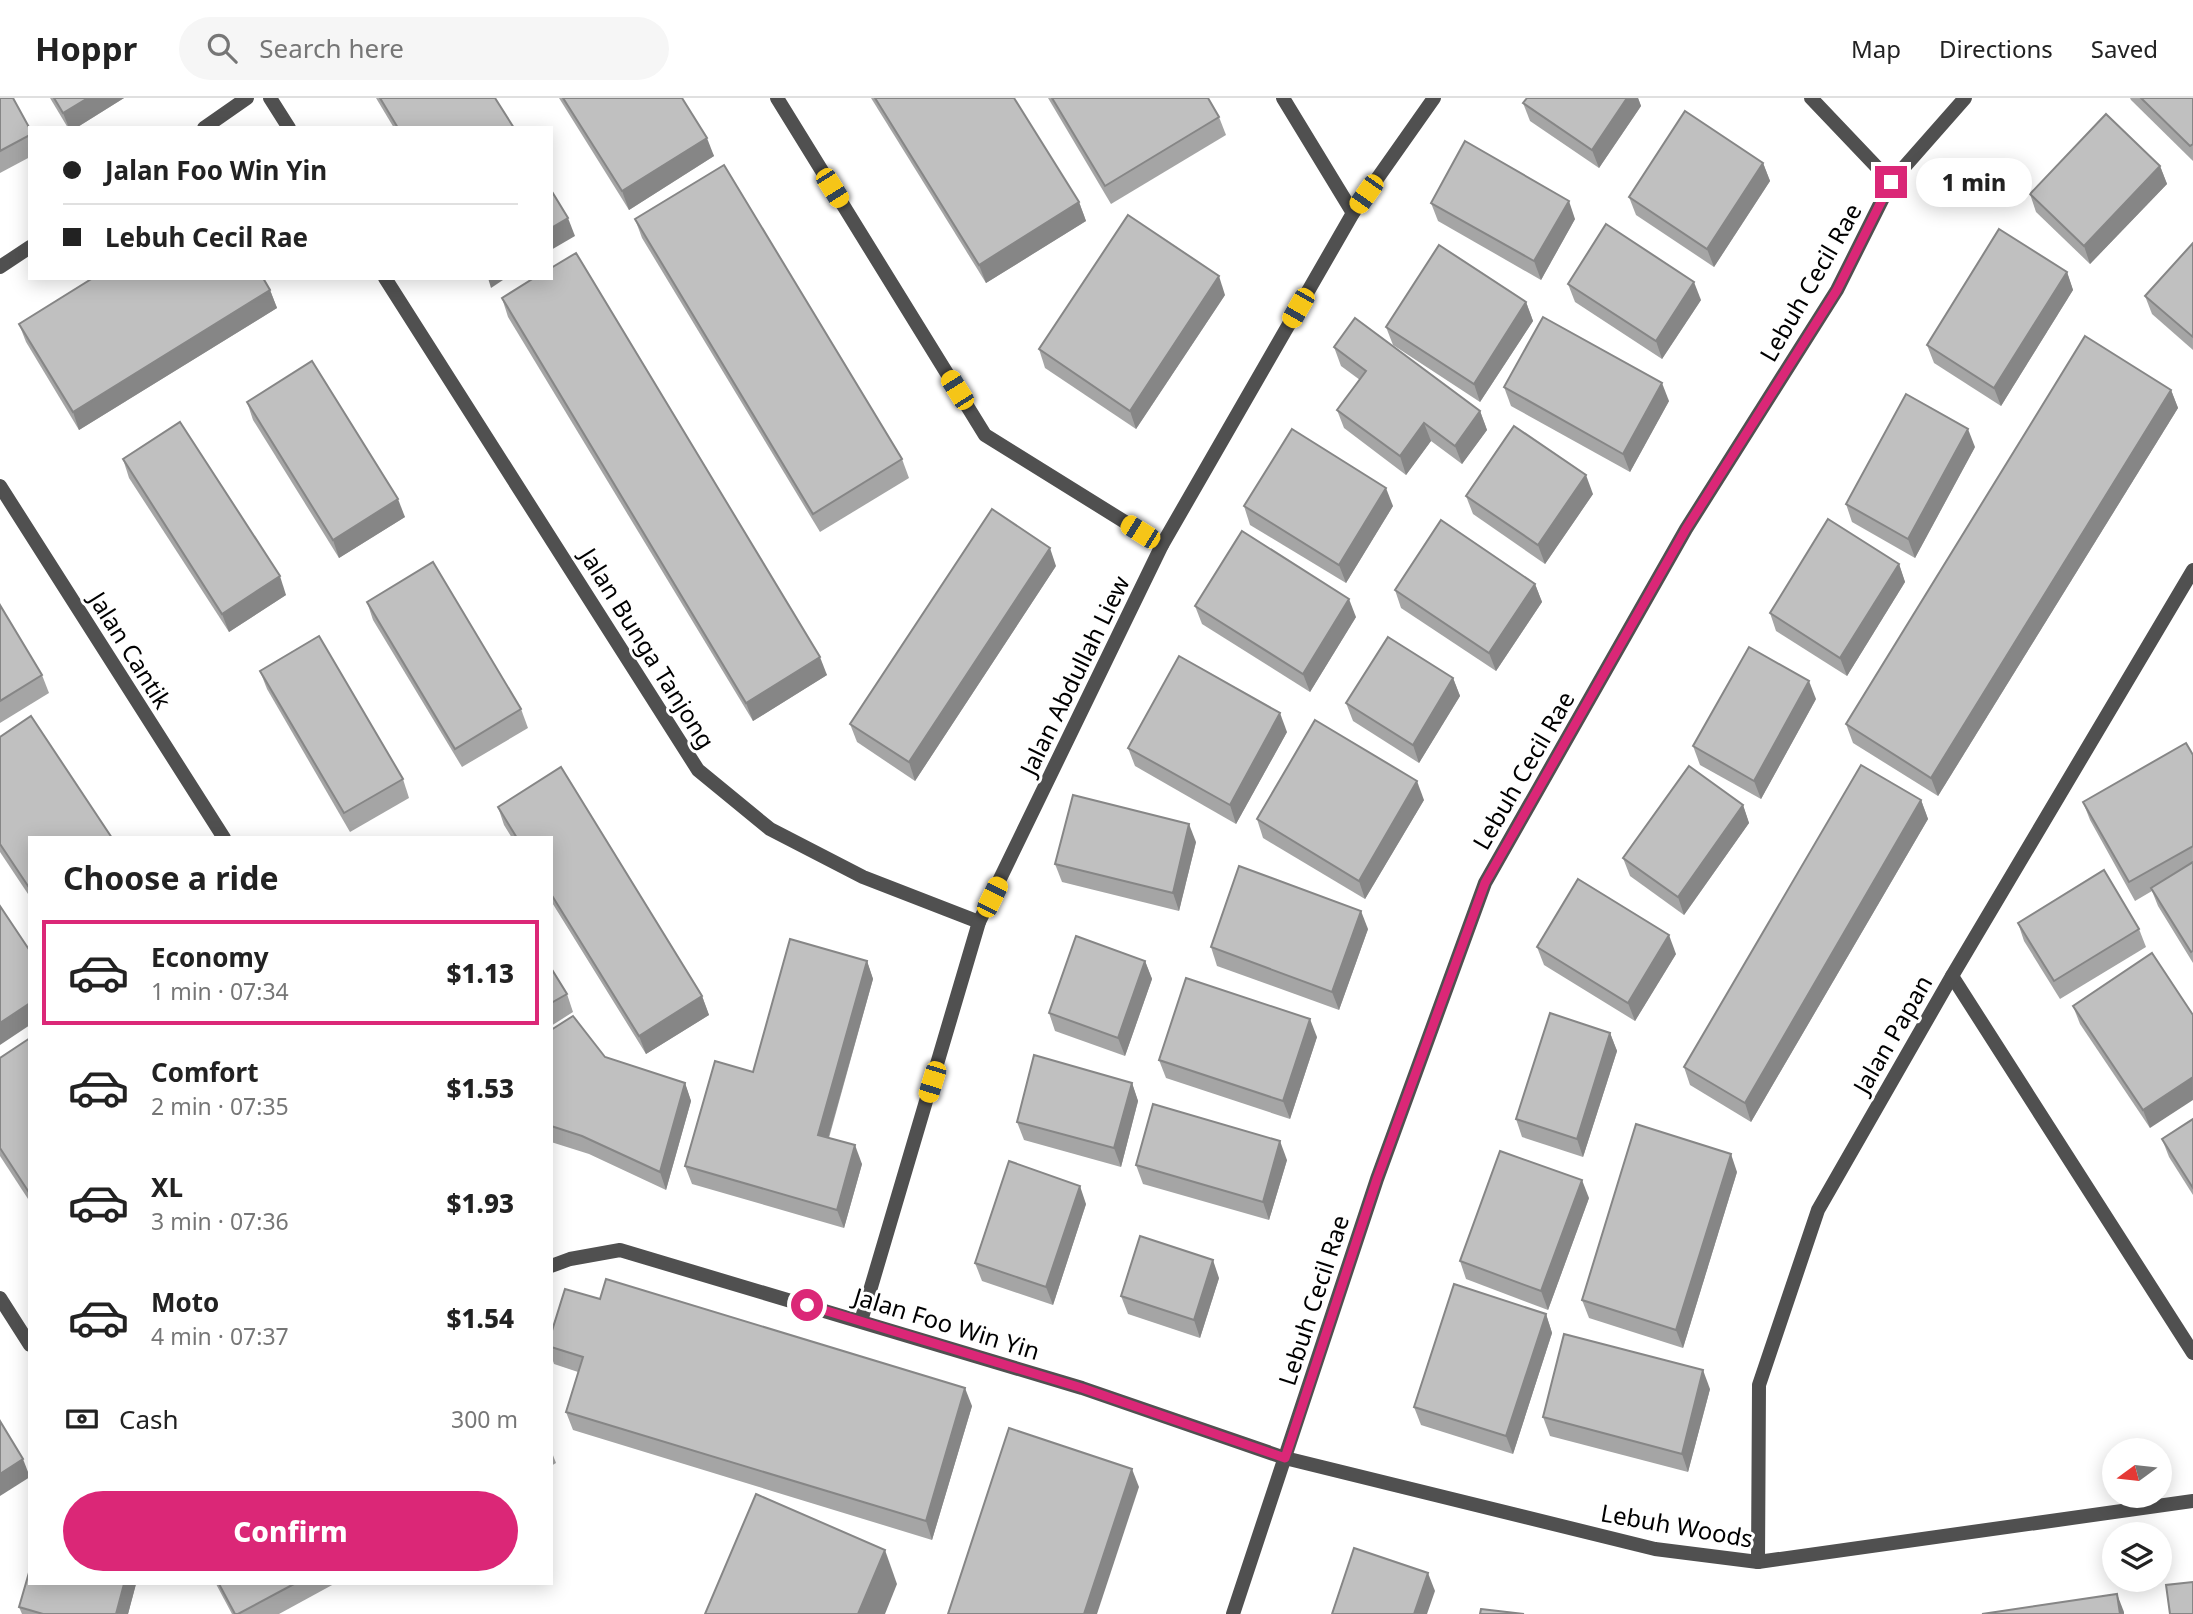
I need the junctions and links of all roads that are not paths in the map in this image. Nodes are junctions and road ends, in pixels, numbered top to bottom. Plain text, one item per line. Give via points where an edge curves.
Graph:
1 (247, 98) edge
2 (270, 98) edge
3 (777, 98) edge
4 (1283, 98) edge
5 (1434, 98) edge
6 (1811, 98) edge
7 (1965, 98) edge
8 (207, 126) edge
9 (288, 126) edge
10 (1891, 182) junction
11 (1353, 213) junction
12 (28, 248) edge
13 (0, 267) edge
14 (386, 280) edge
15 (0, 486) edge
16 (1162, 545) junction
17 (2191, 580) edge
18 (223, 836) edge
19 (979, 922) junction
20 (1952, 976) junction
21 (553, 1265) edge
22 (0, 1298) edge
23 (860, 1321) junction
24 (28, 1342) edge
25 (2193, 1353) edge
26 (1285, 1458) junction
27 (2193, 1501) edge
28 (1758, 1562) junction
29 (1233, 1614) edge

1 - 8 street
2 - 9 street
3 - 16 street via 985,435
4 - 11 street
5 - 11 street, Jalan Abdullah Liew
6 - 10 street
7 - 10 street, Lebuh Cecil Rae
10 - 26 street, Lebuh Cecil Rae via 1837,290 1686,529 1485,883 1377,1179
11 - 16 street, Jalan Abdullah Liew
12 - 13 street
14 - 19 street, Jalan Bunga Tanjong via 698,770 770,829 863,877
15 - 18 street, Jalan Cantik
16 - 19 street, Jalan Abdullah Liew
17 - 20 street, Jalan Papan
19 - 23 street, Jalan Abdullah Liew
20 - 25 street
20 - 28 street, Jalan Papan via 1818,1210 1759,1385
21 - 23 street, Jalan Foo Win Yin via 620,1250
22 - 24 street
23 - 26 street, Jalan Foo Win Yin via 1082,1388
26 - 28 street, Lebuh Woods via 1655,1549
26 - 29 street, Lebuh Cecil Rae
27 - 28 street, Lebuh Woods

